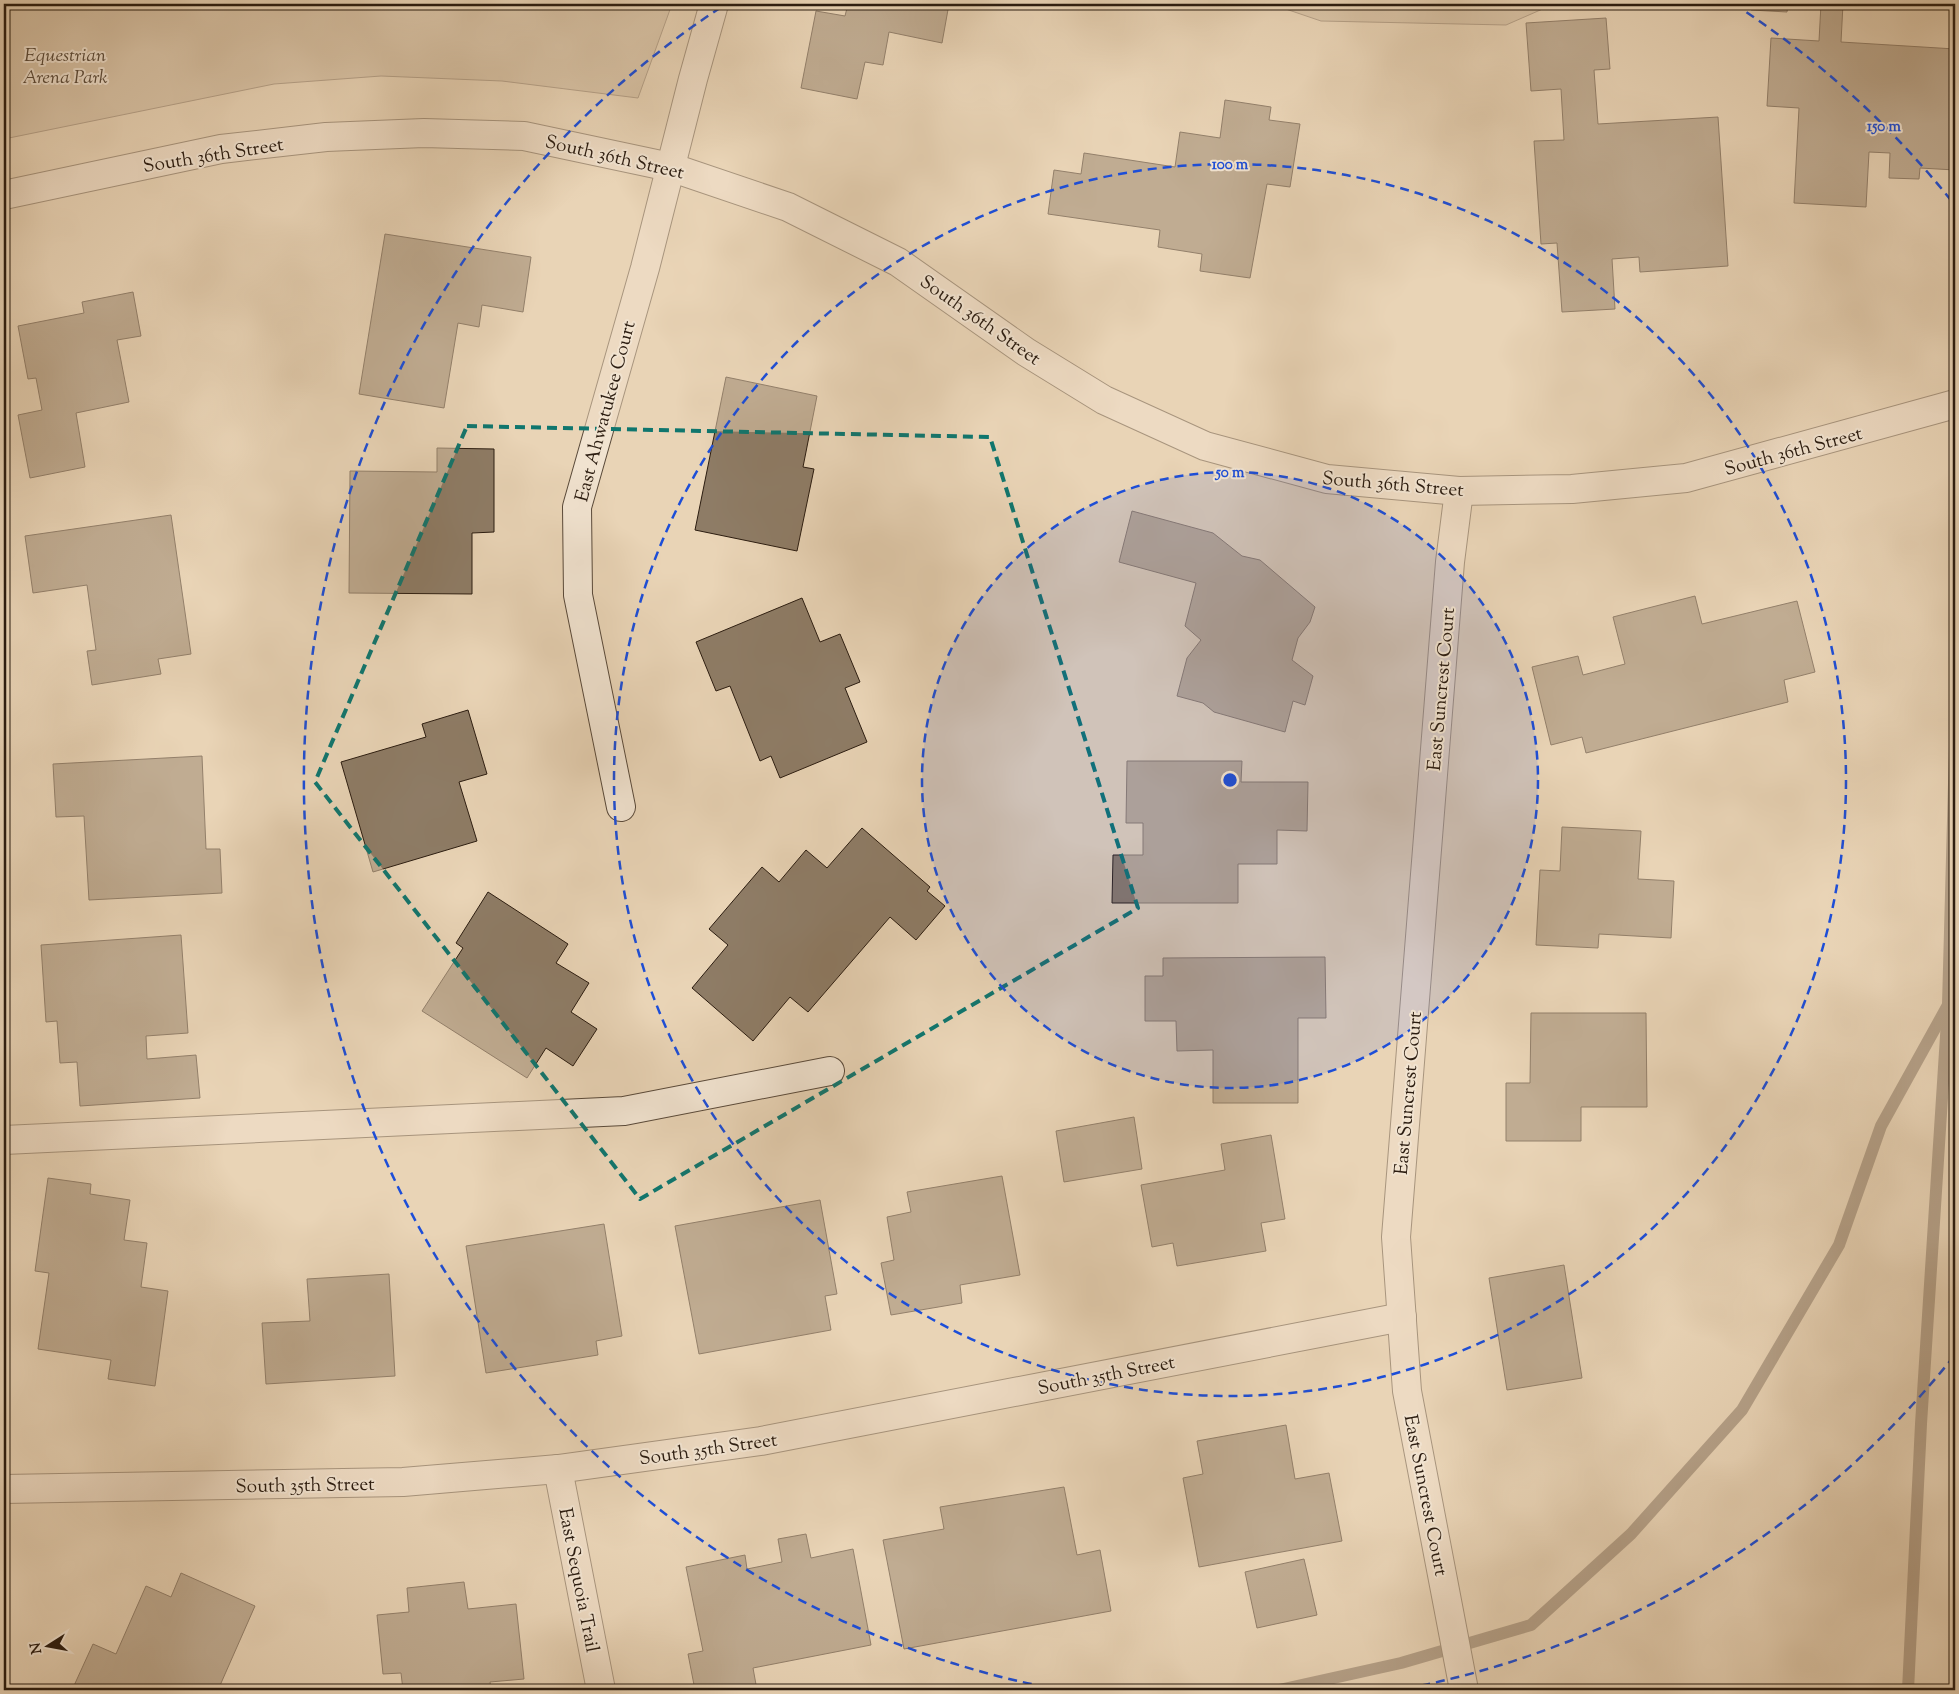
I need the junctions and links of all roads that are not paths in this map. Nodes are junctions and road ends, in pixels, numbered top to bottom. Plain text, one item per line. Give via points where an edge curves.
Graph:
1 (714, 4) edge
2 (670, 167) junction
3 (4, 195) edge
4 (1955, 404) edge
5 (1458, 491) junction
6 (621, 807) dead end
7 (830, 1071) dead end
8 (4, 1140) edge
9 (1402, 1317) junction
10 (558, 1469) junction
11 (4, 1489) edge
12 (602, 1690) edge
13 (1464, 1690) edge

1 - 2 street, East Ahwatukee Court
2 - 3 street, South 36th Street via 524,136 424,133 326,136 212,151
2 - 5 street, South 36th Street via 788,207 898,262 1026,352 1104,400 1205,446 1327,479
2 - 6 street, East Ahwatukee Court via 645,268 577,507 578,595
4 - 5 street, South 36th Street via 1686,478 1572,489
5 - 9 street, East Suncrest Court via 1396,1237
7 - 8 street via 624,1111
9 - 10 street, South 35th Street via 762,1441
9 - 13 street, East Suncrest Court via 1407,1391
10 - 11 street, South 35th Street via 403,1482
10 - 12 street, East Sequoia Trail

